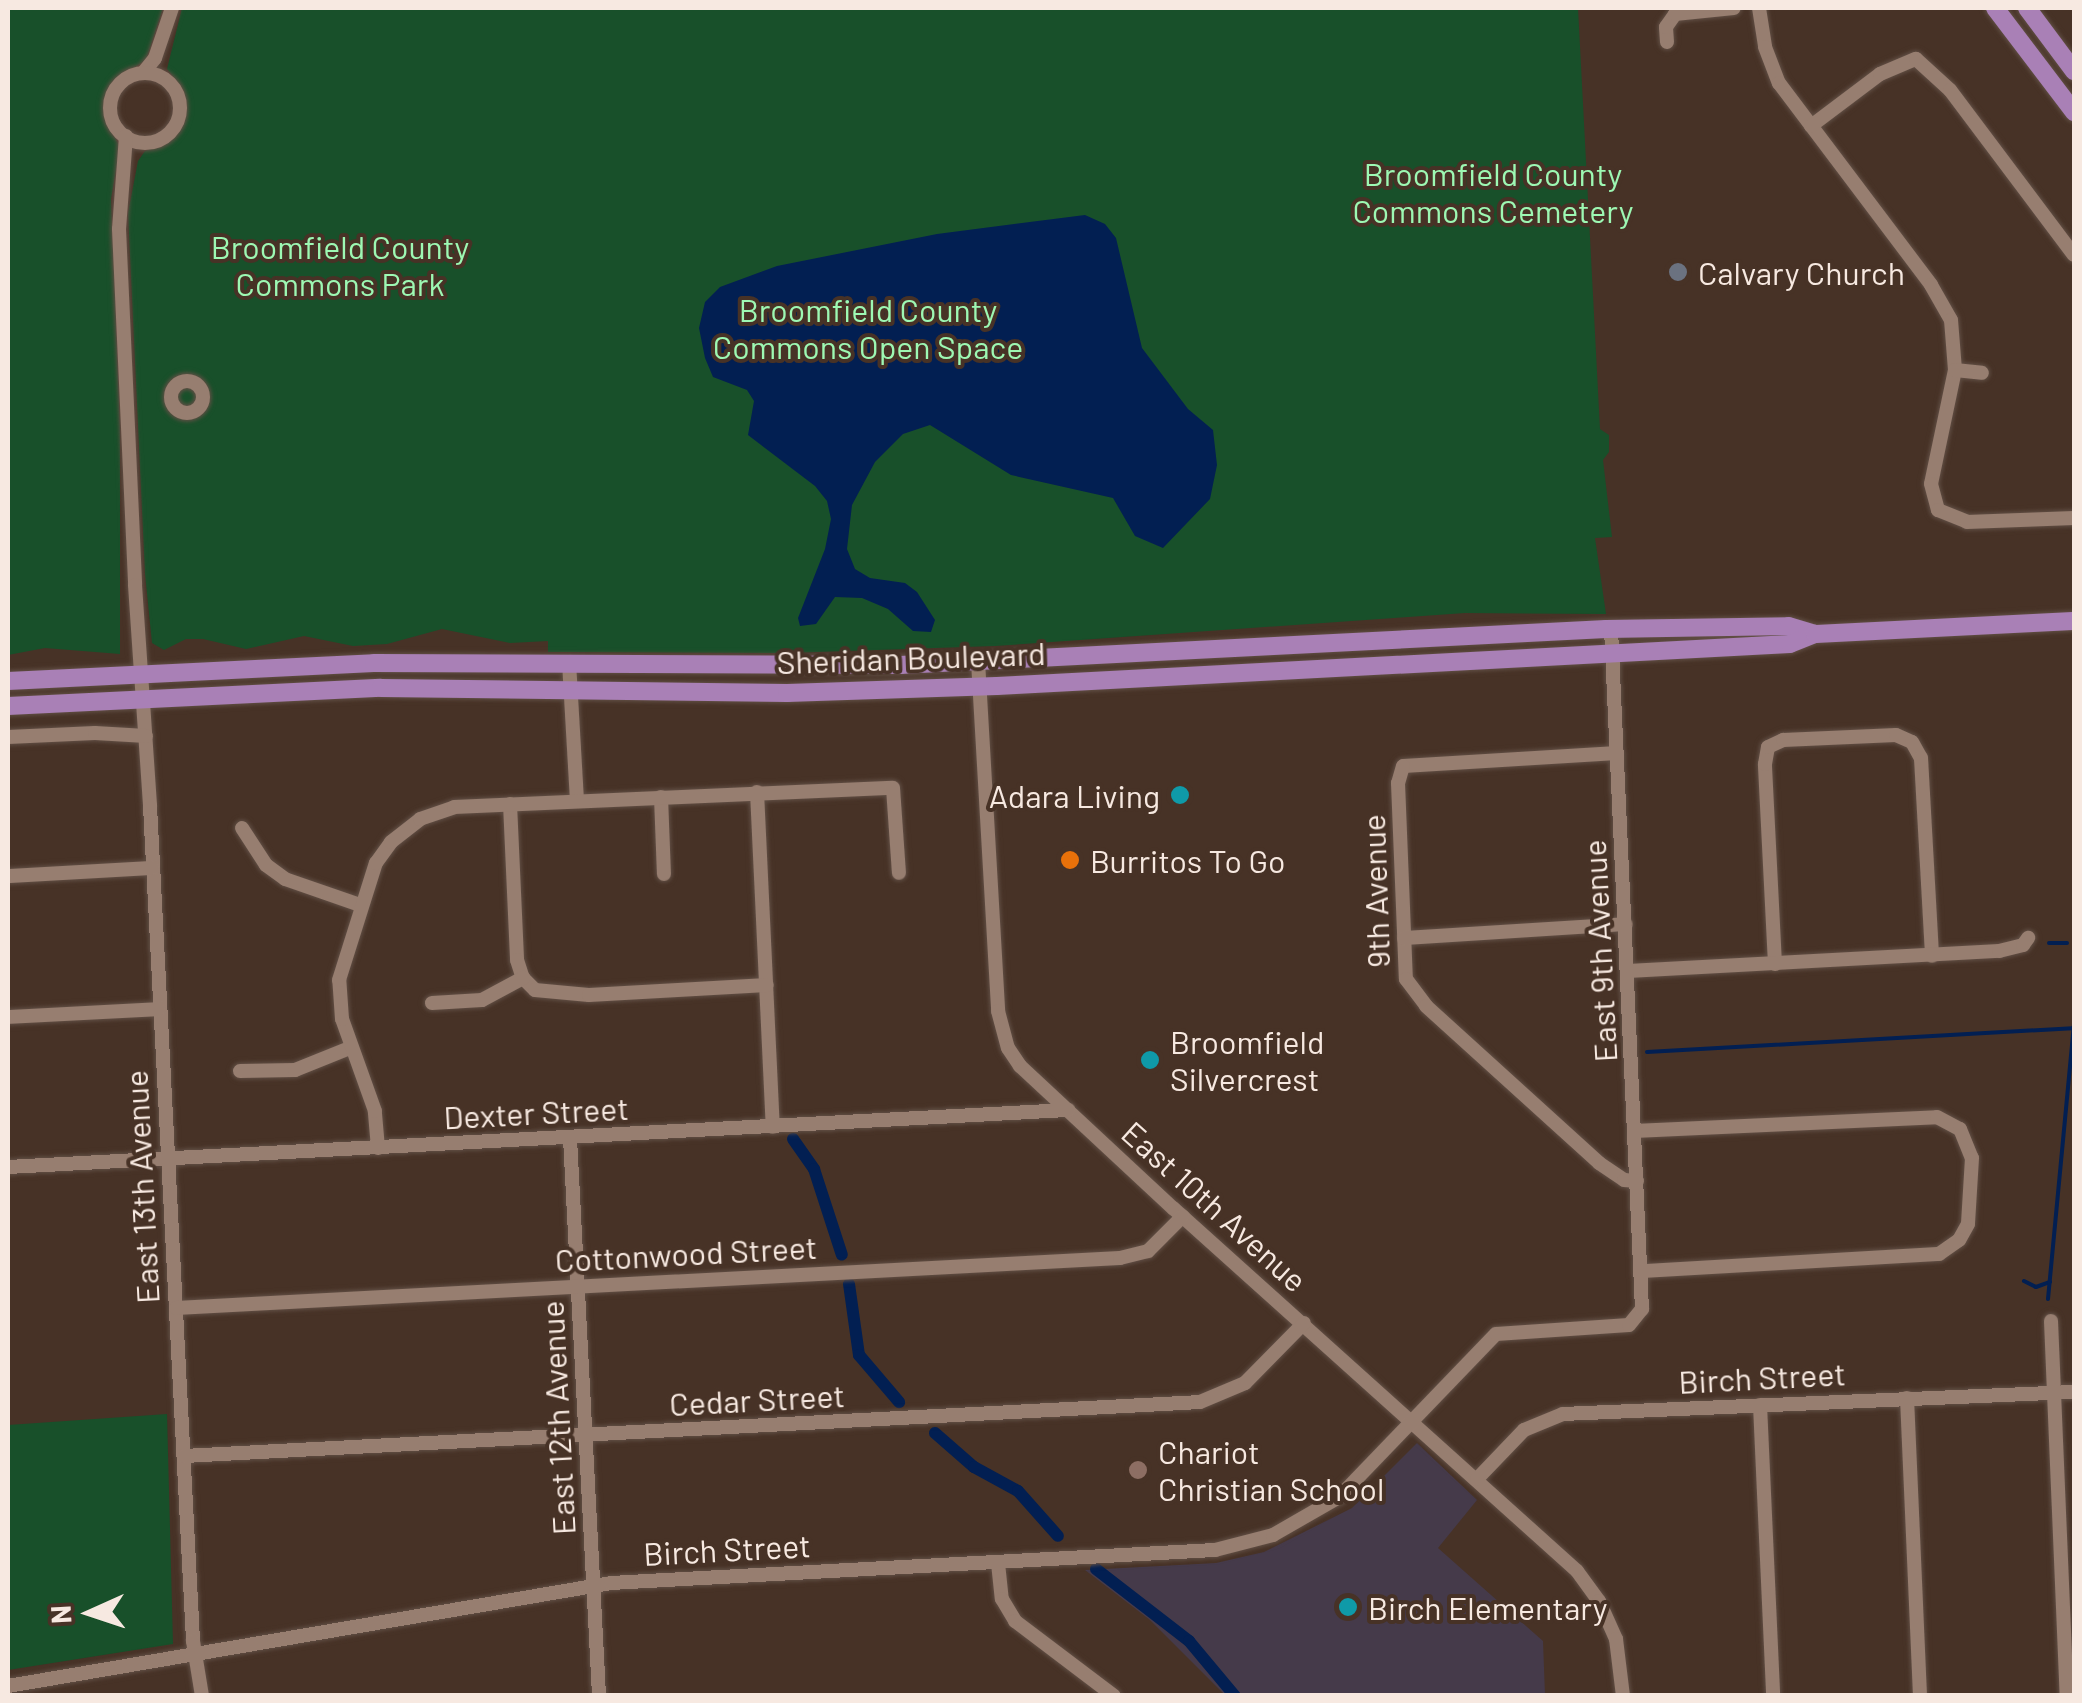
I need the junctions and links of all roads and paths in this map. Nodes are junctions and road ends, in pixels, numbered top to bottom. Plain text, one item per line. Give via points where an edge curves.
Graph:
1 (172, 8) edge
2 (1734, 8) edge
3 (1759, 8) edge
4 (1995, 8) edge
5 (2027, 8) edge
6 (166, 35) junction
7 (1667, 42) dead end
8 (2074, 71) edge
9 (143, 73) junction
10 (164, 78) junction
11 (2074, 112) edge
12 (1811, 126) junction
13 (126, 136) junction
14 (146, 142) junction
15 (126, 179) junction
16 (2074, 255) edge
17 (1956, 370) junction
18 (1982, 373) dead end
19 (1940, 512) junction
20 (2074, 518) edge
21 (1926, 522) dead end
22 (2074, 621) edge
23 (1612, 629) junction
24 (1815, 634) junction
25 (1613, 654) junction
26 (978, 661) junction
27 (569, 662) junction
28 (140, 675) junction
29 (8, 682) edge
30 (980, 686) junction
31 (570, 688) junction
32 (142, 699) junction
33 (8, 706) edge
34 (146, 736) junction
35 (8, 737) edge
36 (1617, 753) junction
37 (758, 792) junction
38 (661, 797) junction
39 (577, 801) junction
40 (510, 804) junction
41 (242, 828) dead end
42 (153, 868) junction
43 (899, 873) dead end
44 (664, 874) dead end
45 (8, 876) edge
46 (360, 905) junction
47 (1626, 924) junction
48 (1404, 938) junction
49 (2028, 938) dead end
50 (1932, 956) junction
51 (1774, 964) junction
52 (1628, 971) junction
53 (523, 978) junction
54 (767, 985) junction
55 (432, 1003) dead end
56 (160, 1009) junction
57 (8, 1017) edge
58 (352, 1047) junction
59 (240, 1070) dead end
60 (1068, 1110) junction
61 (774, 1127) junction
62 (1634, 1131) junction
63 (570, 1138) junction
64 (378, 1148) junction
65 (167, 1158) junction
66 (8, 1167) edge
67 (1637, 1181) junction
68 (1183, 1216) junction
69 (1640, 1271) junction
70 (578, 1286) junction
71 (176, 1308) junction
72 (2051, 1321) dead end
73 (1304, 1324) junction
74 (2074, 1392) edge
75 (2054, 1394) junction
76 (1906, 1398) junction
77 (1760, 1405) junction
78 (1414, 1422) junction
79 (586, 1435) junction
80 (184, 1456) junction
81 (1477, 1479) junction
82 (998, 1563) junction
83 (593, 1585) junction
84 (194, 1654) junction
85 (8, 1686) edge
86 (202, 1696) edge
87 (598, 1696) edge
88 (1114, 1696) edge
89 (1624, 1696) edge
90 (1773, 1696) edge
91 (1920, 1696) edge
92 (2068, 1696) edge

1 - 6 street
2 - 7 street via 1674,14
3 - 12 street via 1774,72
4 - 11 main road
5 - 8 main road
6 - 9 street
6 - 10 street
9 - 10 street
9 - 13 street via 120,83 110,102 114,123
10 - 14 street via 178,98 178,120 164,137
12 - 16 street via 1916,53
12 - 17 street via 1944,305 1955,333
13 - 14 street
13 - 15 street
14 - 15 street
15 - 28 street, East 13th Avenue via 120,230
17 - 18 street
17 - 19 street via 1932,472
19 - 20 street via 1967,522
19 - 21 street
22 - 24 main road, Sheridan Boulevard
23 - 24 main road, Sheridan Boulevard via 1789,626
23 - 25 street, East 9th Avenue
23 - 26 main road, Sheridan Boulevard
24 - 25 main road, Sheridan Boulevard via 1790,644
25 - 30 main road, Sheridan Boulevard
25 - 36 street, East 9th Avenue
26 - 27 main road, Sheridan Boulevard via 810,667
26 - 30 street, East 10th Avenue
27 - 28 main road, Sheridan Boulevard via 391,662
27 - 31 street
28 - 29 main road, Sheridan Boulevard
28 - 32 street, East 13th Avenue
30 - 31 main road, Sheridan Boulevard via 787,693
30 - 60 street, East 10th Avenue via 1001,1032 1020,1066
31 - 32 main road, Sheridan Boulevard
31 - 39 street
32 - 33 main road, Sheridan Boulevard
32 - 34 street, East 13th Avenue
34 - 35 street
34 - 42 street, East 13th Avenue
36 - 47 street, East 9th Avenue
36 - 48 street, 9th Avenue via 1403,766 1398,783
37 - 38 street
37 - 43 street via 893,788
37 - 54 street
38 - 39 street
38 - 44 street
39 - 40 street
40 - 46 street via 454,808 420,819 391,842
40 - 53 street
41 - 46 street via 266,865 285,879
42 - 45 street
42 - 56 street, East 13th Avenue
46 - 58 street via 339,980
47 - 48 street
47 - 52 street, East 9th Avenue
48 - 67 street, 9th Avenue via 1406,979 1426,1006 1598,1164
49 - 50 street via 1999,951
50 - 51 street
50 - 51 street via 1921,758 1912,742 1896,735 1783,740 1768,747 1765,764
51 - 52 street
52 - 62 street, East 9th Avenue
53 - 54 street via 535,990 558,996
53 - 55 street via 482,1000
54 - 61 street
56 - 57 street
56 - 65 street, East 13th Avenue
58 - 59 street via 295,1070
58 - 64 street via 375,1111
60 - 61 street, Dexter Street
60 - 68 street, East 10th Avenue
61 - 63 street, Dexter Street
62 - 67 street, East 9th Avenue
62 - 69 street via 1937,1116 1967,1139 1970,1180 1968,1224 1939,1254
63 - 64 street, Dexter Street
63 - 70 street, East 12th Avenue
64 - 65 street, Dexter Street
65 - 66 street, Dexter Street
65 - 71 street, East 13th Avenue
67 - 69 street, East 9th Avenue
68 - 70 street, Cottonwood Street via 1156,1246 1120,1258
68 - 73 street, East 10th Avenue
69 - 78 street, East 9th Avenue via 1642,1309 1635,1321 1496,1334
70 - 71 street, Cottonwood Street
70 - 79 street, East 12th Avenue
71 - 80 street, East 13th Avenue
72 - 75 street
73 - 78 street, East 10th Avenue
73 - 79 street, Cedar Street via 1245,1383 1200,1402
74 - 75 street, Birch Street
75 - 76 street, Birch Street
75 - 92 street
76 - 77 street, Birch Street
76 - 91 street
77 - 81 street, Birch Street via 1551,1416 1524,1430
77 - 90 street
78 - 81 street, East 10th Avenue
78 - 82 street, Birch Street via 1339,1497 1260,1540 1204,1551
79 - 80 street, Cedar Street
79 - 83 street, East 12th Avenue
80 - 84 street, East 13th Avenue
81 - 89 street, East 10th Avenue via 1570,1564 1599,1601 1616,1639
82 - 83 street, Birch Street
82 - 88 street via 1002,1599 1015,1621
83 - 84 street, Birch Street
83 - 87 street, East 12th Avenue
84 - 85 street, Birch Street
84 - 86 street, East 13th Avenue

